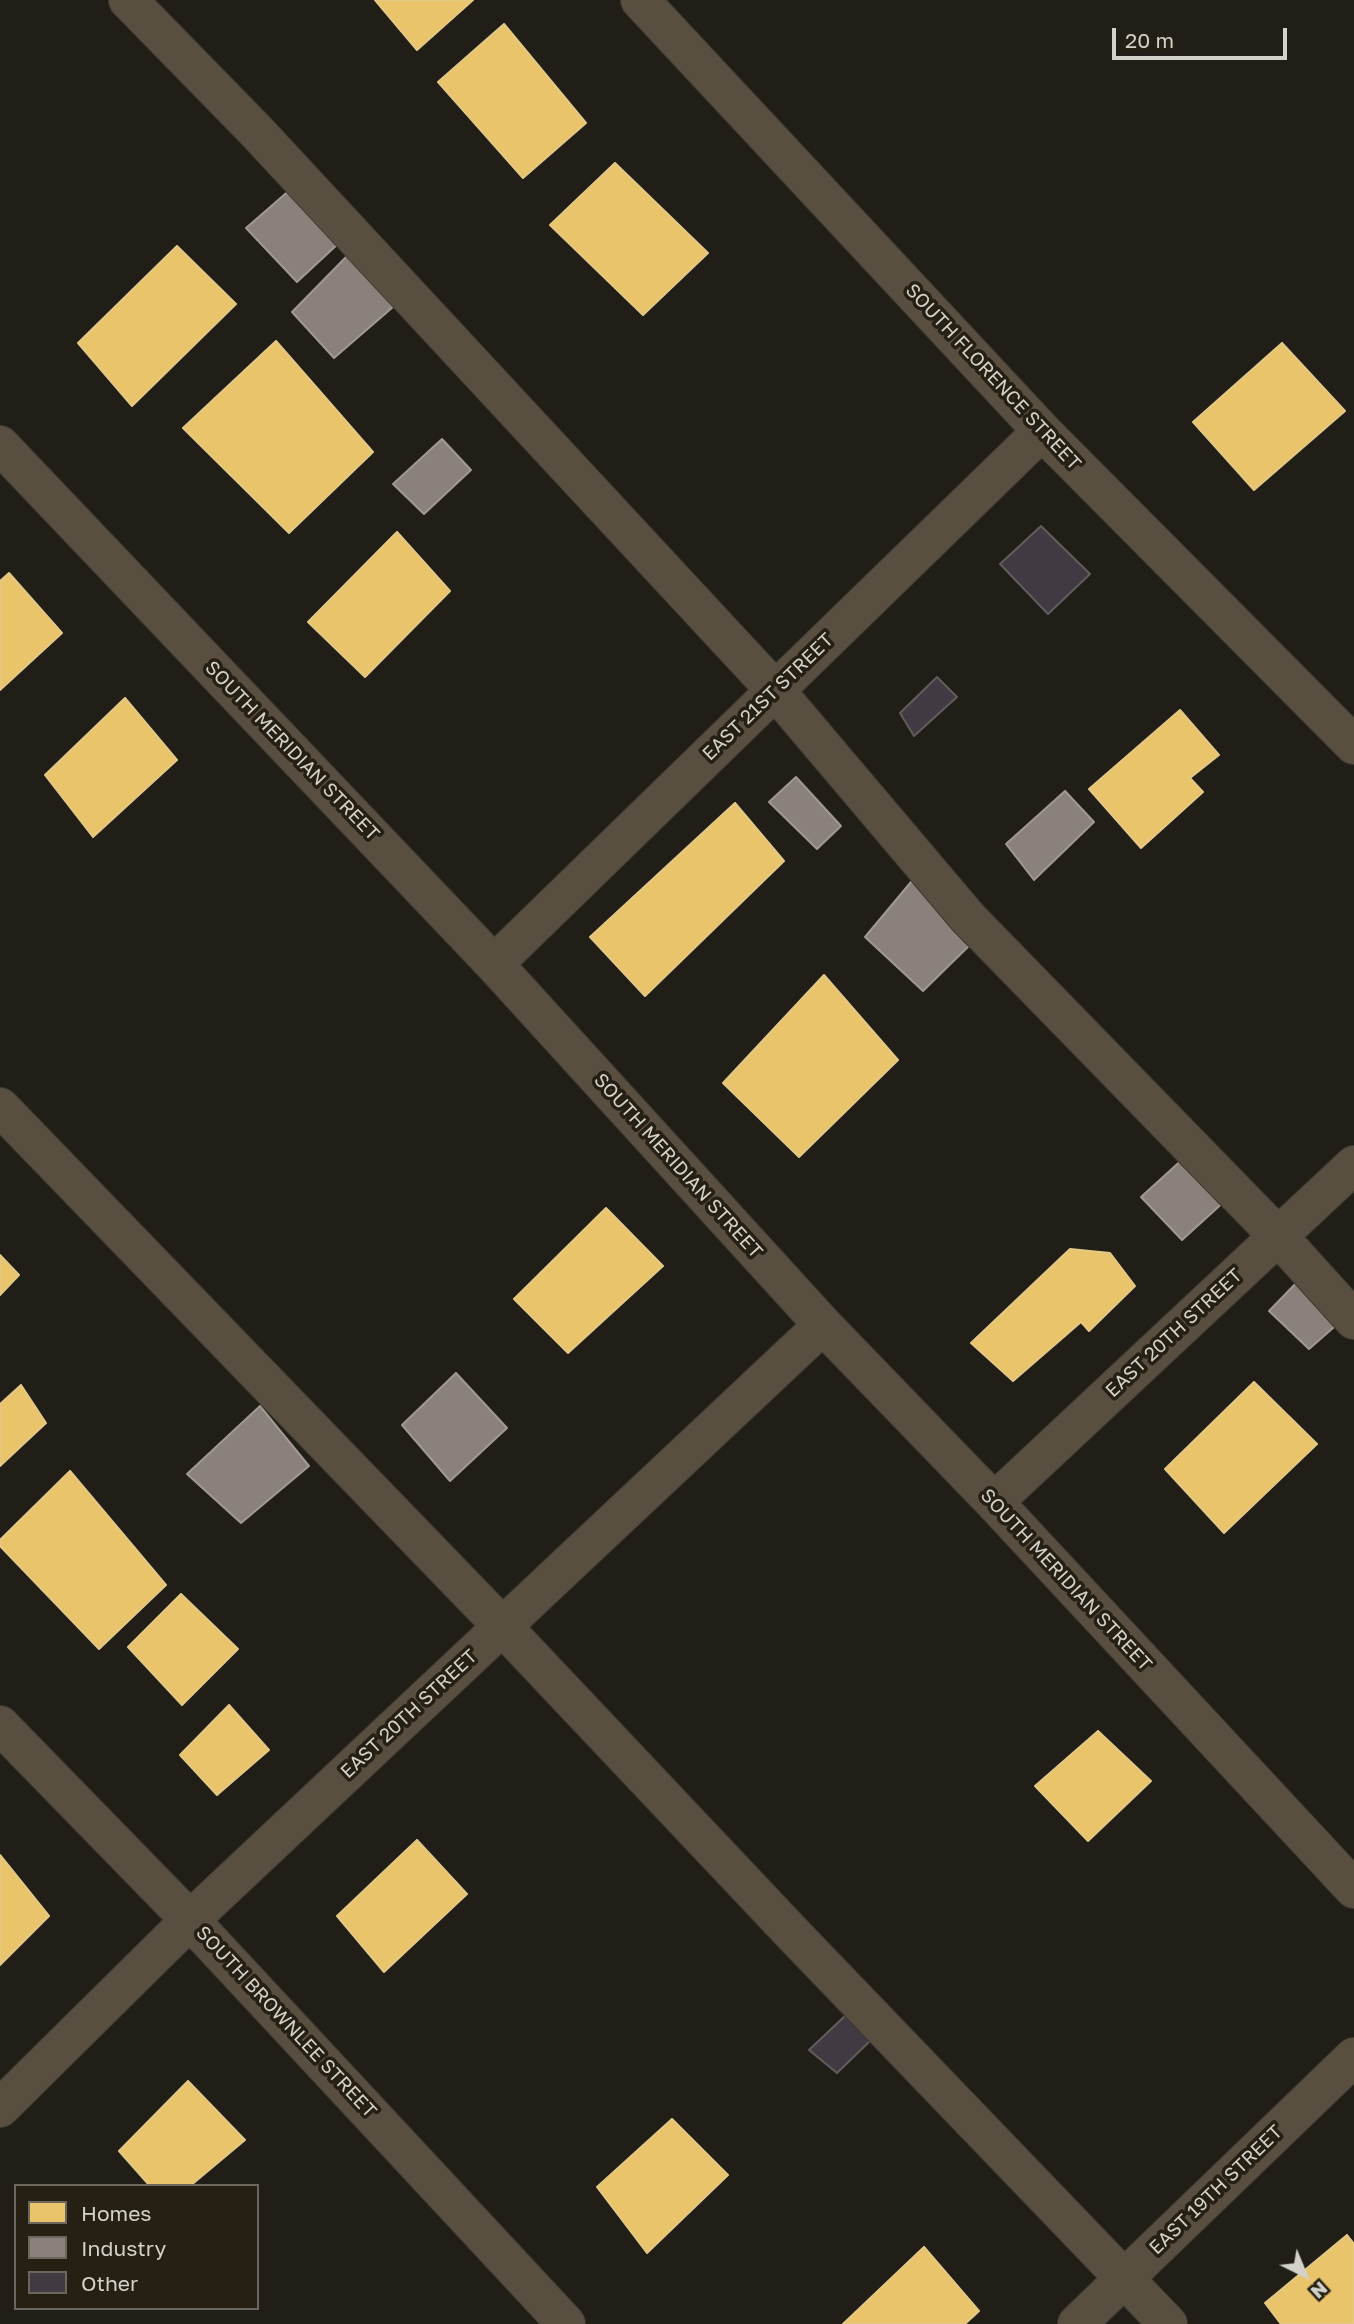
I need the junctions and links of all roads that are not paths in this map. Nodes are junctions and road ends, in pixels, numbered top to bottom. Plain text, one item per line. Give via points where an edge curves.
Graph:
1 (128, 0) edge
2 (640, 0) edge
3 (1042, 431) junction
4 (0, 445) edge
5 (775, 690) junction
6 (1354, 745) edge
7 (494, 964) junction
8 (0, 1107) edge
9 (1354, 1165) edge
10 (1278, 1236) junction
11 (1354, 1320) edge
12 (823, 1325) junction
13 (994, 1502) junction
14 (503, 1627) junction
15 (0, 1725) edge
16 (1354, 1889) edge
17 (190, 1920) junction
18 (1354, 2057) edge
19 (0, 2108) edge
20 (1125, 2278) junction
21 (566, 2324) edge
22 (1077, 2324) edge
23 (1168, 2324) edge

1 - 5 street via 267,143
2 - 3 street, SOUTH FLORENCE STREET
3 - 5 street, EAST 21ST STREET
3 - 6 street, SOUTH FLORENCE STREET
4 - 7 street, SOUTH MERIDIAN STREET
5 - 7 street, EAST 21ST STREET
5 - 10 street via 968,918
7 - 12 street, SOUTH MERIDIAN STREET
8 - 14 street
9 - 10 street, EAST 20TH STREET
10 - 11 street
10 - 13 street, EAST 20TH STREET
12 - 13 street, SOUTH MERIDIAN STREET
12 - 14 street, EAST 20TH STREET
13 - 16 street, SOUTH MERIDIAN STREET
14 - 17 street, EAST 20TH STREET
14 - 20 street
15 - 17 street, SOUTH BROWNLEE STREET
17 - 19 street, EAST 20TH STREET
17 - 21 street, SOUTH BROWNLEE STREET
18 - 20 street, EAST 19TH STREET
20 - 22 street, EAST 19TH STREET
20 - 23 street

